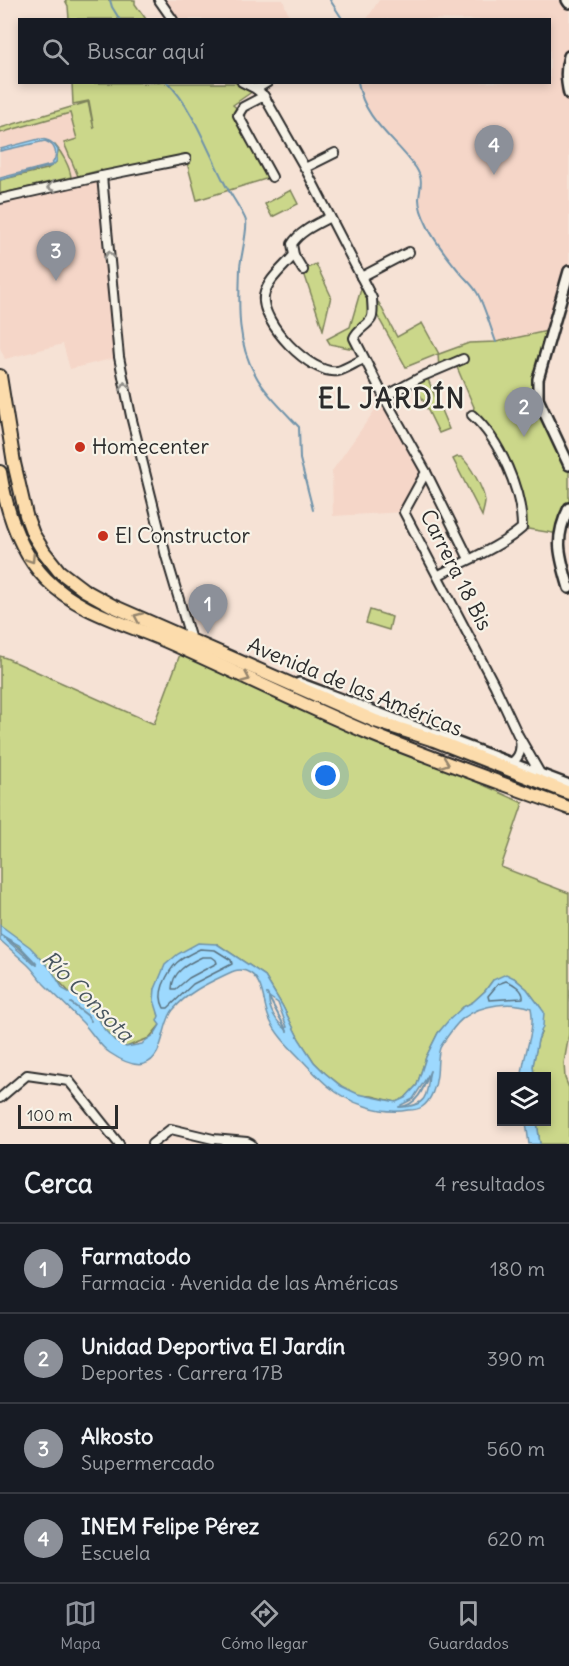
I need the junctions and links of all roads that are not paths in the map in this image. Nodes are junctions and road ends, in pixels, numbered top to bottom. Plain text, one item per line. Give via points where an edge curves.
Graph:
1 (159, 0) edge
2 (172, 18) edge
3 (569, 56) edge
4 (246, 84) edge
5 (265, 84) edge
6 (256, 89) junction
7 (569, 93) edge
8 (264, 96) junction
9 (335, 153) dead end
10 (186, 159) dead end
11 (305, 168) junction
12 (102, 176) junction
13 (272, 177) dead end
14 (0, 199) edge
15 (330, 216) junction
16 (409, 252) dead end
17 (294, 255) junction
18 (303, 270) dead end
19 (569, 271) edge
20 (361, 277) junction
21 (364, 359) junction
22 (463, 359) dead end
23 (0, 376) edge
24 (384, 397) junction
25 (476, 419) dead end
26 (569, 465) edge
27 (0, 472) edge
28 (426, 472) junction
29 (1, 486) edge
30 (569, 508) edge
31 (469, 559) junction
32 (439, 575) junction
33 (569, 588) edge
34 (191, 640) junction
35 (168, 642) junction
36 (519, 735) junction
37 (417, 752) junction
38 (505, 765) junction
39 (541, 774) junction
40 (569, 785) edge
41 (550, 786) junction
42 (569, 793) edge
43 (569, 806) edge
44 (0, 1098) edge
45 (119, 1144) edge
46 (153, 1144) edge
47 (251, 1144) edge

1 - 2 street
3 - 7 street
4 - 6 street
5 - 6 street
6 - 8 street
8 - 11 street
8 - 13 street via 238,115
9 - 11 street
10 - 12 street
11 - 15 street
12 -> 14 street
34 -> 12 street via 164,547 119,357
15 - 17 street via 296,238 292,244
15 - 20 street
16 - 20 street
17 - 18 street
17 - 21 street via 275,275 264,297 272,322 299,355 323,369 337,371
19 - 26 street via 537,389
20 - 21 street via 372,298 373,314 354,338
21 - 24 street
22 - 24 street
34 -> 23 main road, Avenida de las Américas via 84,590 44,552 26,515
24 - 28 street
25 - 31 street via 496,444 517,492 522,528
27 - 29 main road, Avenida de las Américas
28 - 31 street
28 - 32 street, Carrera 18 Bis via 404,512
29 -> 35 main road, Avenida de las Américas via 20,540 47,580 75,603
30 - 33 street via 559,534
31 - 32 street
32 - 36 street, Carrera 18 Bis
34 - 35 main road via 188,646
34 - 38 main road, Avenida de las Américas via 375,721
35 -> 37 main road, Avenida de las Américas
36 - 38 street via 521,752
36 - 39 street, Carrera 18 Bis
37 - 38 main road via 426,744 472,761
37 -> 43 main road, Avenida de las Américas
38 - 39 street
38 - 41 main road, Avenida de las Américas
39 - 40 street
39 - 41 street, Carrera 18 Bis
41 - 42 main road, Avenida de las Américas
44 - 45 street via 27,1075 69,1081
46 - 47 street via 171,1129

